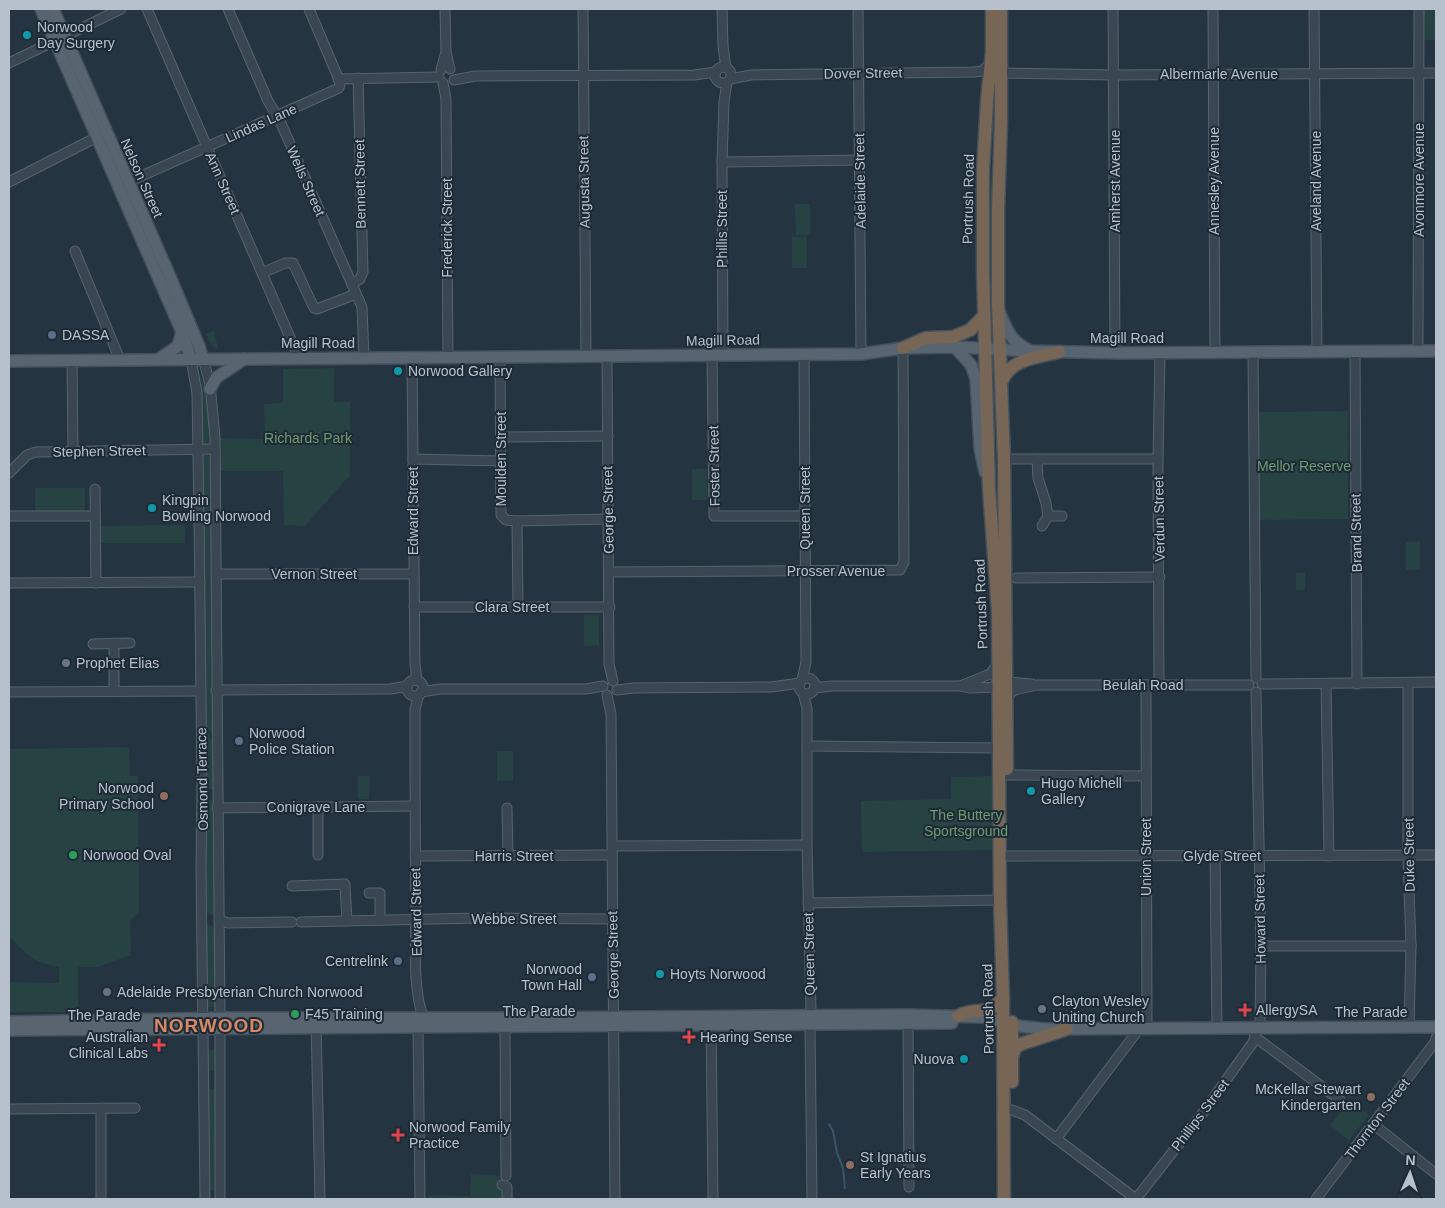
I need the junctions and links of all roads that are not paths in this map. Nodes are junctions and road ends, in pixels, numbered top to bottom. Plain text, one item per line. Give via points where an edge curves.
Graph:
1 (41, 9) edge
2 (53, 9) edge
3 (121, 9) edge
4 (147, 9) edge
5 (228, 9) edge
6 (308, 9) edge
7 (445, 9) edge
8 (583, 9) edge
9 (722, 9) edge
10 (858, 9) edge
11 (992, 9) edge
12 (1000, 9) edge
13 (1113, 9) edge
14 (1213, 9) edge
15 (1314, 9) edge
16 (1419, 9) edge
17 (60, 38) junction
18 (992, 58) junction
19 (9, 64) edge
20 (974, 72) junction
21 (859, 73) junction
22 (1001, 73) junction
23 (1436, 73) edge
24 (1214, 74) junction
25 (1315, 74) junction
26 (1419, 74) junction
27 (584, 75) junction
28 (723, 75) junction
29 (1114, 75) junction
30 (447, 76) junction
31 (358, 78) junction
32 (338, 84) junction
33 (986, 100) junction
34 (276, 115) junction
35 (985, 126) junction
36 (102, 135) junction
37 (207, 147) junction
38 (860, 160) junction
39 (722, 162) junction
40 (9, 182) edge
41 (128, 182) junction
42 (75, 251) dead end
43 (262, 273) junction
44 (352, 284) junction
45 (356, 294) junction
46 (998, 309) junction
47 (984, 316) junction
48 (182, 332) junction
49 (955, 347) junction
50 (903, 348) junction
51 (984, 349) junction
52 (999, 349) junction
53 (1031, 351) junction
54 (1436, 351) edge
55 (1059, 352) junction
56 (1215, 352) junction
57 (1252, 352) junction
58 (1317, 352) junction
59 (1355, 352) junction
60 (1418, 352) junction
61 (1115, 353) junction
62 (1160, 353) junction
63 (861, 354) junction
64 (718, 355) junction
65 (804, 355) junction
66 (586, 356) junction
67 (607, 356) junction
68 (448, 357) junction
69 (500, 357) junction
70 (299, 358) junction
71 (364, 358) junction
72 (412, 358) junction
73 (197, 359) junction
74 (244, 359) junction
75 (9, 360) edge
76 (72, 360) junction
77 (120, 360) junction
78 (160, 360) junction
79 (1002, 382) junction
80 (210, 389) junction
81 (608, 436) junction
82 (501, 437) junction
83 (198, 449) junction
84 (215, 449) junction
85 (73, 451) junction
86 (413, 459) junction
87 (1004, 459) junction
88 (1037, 459) junction
89 (1158, 459) junction
90 (501, 461) junction
91 (9, 473) edge
92 (95, 489) dead end
93 (989, 489) junction
94 (9, 516) edge
95 (95, 516) junction
96 (805, 516) junction
97 (1048, 516) junction
98 (1062, 516) dead end
99 (608, 519) junction
100 (517, 521) junction
101 (1042, 526) dead end
102 (805, 571) junction
103 (609, 572) junction
104 (216, 574) junction
105 (413, 574) junction
106 (1160, 577) junction
107 (1016, 578) dead end
108 (200, 582) junction
109 (96, 583) junction
110 (9, 584) edge
111 (414, 607) junction
112 (518, 607) junction
113 (610, 607) junction
114 (130, 643) dead end
115 (93, 644) dead end
116 (114, 644) junction
117 (998, 664) junction
118 (1256, 682) junction
119 (1408, 682) junction
120 (1436, 682) edge
121 (1146, 684) junction
122 (1159, 684) junction
123 (1326, 684) junction
124 (1357, 684) junction
125 (1002, 685) junction
126 (1037, 685) junction
127 (807, 686) junction
128 (960, 686) junction
129 (610, 688) junction
130 (414, 689) junction
131 (201, 690) junction
132 (216, 690) junction
133 (114, 691) junction
134 (9, 692) edge
135 (1008, 698) junction
136 (808, 746) junction
137 (999, 746) junction
138 (1007, 775) junction
139 (1145, 776) junction
140 (415, 806) junction
141 (318, 807) junction
142 (217, 808) junction
143 (507, 808) dead end
144 (807, 845) junction
145 (612, 850) junction
146 (318, 855) dead end
147 (1408, 855) junction
148 (1436, 855) edge
149 (416, 856) junction
150 (508, 856) junction
151 (1008, 856) junction
152 (1146, 856) junction
153 (1215, 856) junction
154 (1260, 856) junction
155 (1328, 856) junction
156 (292, 886) dead end
157 (369, 893) dead end
158 (1000, 900) junction
159 (808, 902) junction
160 (613, 919) junction
161 (219, 920) junction
162 (380, 920) junction
163 (416, 920) junction
164 (347, 921) junction
165 (1261, 946) junction
166 (1411, 946) junction
167 (1004, 998) junction
168 (958, 1016) junction
169 (811, 1020) junction
170 (908, 1020) junction
171 (933, 1020) junction
172 (614, 1021) junction
173 (711, 1021) junction
174 (9, 1022) edge
175 (417, 1023) junction
176 (202, 1024) junction
177 (220, 1024) junction
178 (316, 1024) junction
179 (100, 1026) junction
180 (1008, 1027) junction
181 (1409, 1027) junction
182 (1436, 1027) edge
183 (1218, 1028) junction
184 (1067, 1029) junction
185 (1143, 1029) junction
186 (9, 1030) edge
187 (1257, 1031) junction
188 (505, 1034) dead end
189 (1436, 1038) edge
190 (1013, 1054) junction
191 (1340, 1100) dead end
192 (101, 1108) junction
193 (135, 1108) dead end
194 (9, 1109) edge
195 (1008, 1110) junction
196 (1373, 1124) junction
197 (1056, 1139) junction
198 (1436, 1174) edge
199 (909, 1187) dead end
200 (205, 1198) edge
201 (220, 1198) edge
202 (101, 1199) edge
203 (320, 1199) edge
204 (420, 1199) edge
205 (507, 1199) edge
206 (615, 1199) edge
207 (714, 1199) edge
208 (812, 1199) edge
209 (1004, 1199) edge
210 (1012, 1199) edge
211 (1136, 1199) edge
212 (1316, 1199) edge

1 - 17 main road, Nelson Street
2 - 17 main road, Nelson Street
3 - 17 street
4 - 37 street, Ann Street
5 - 34 street, Wells Street
6 - 32 street
7 - 30 street, Frederick Street
8 - 27 street, Augusta Street
9 - 28 street, Phillis Street
10 - 21 street, Adelaide Street
11 - 18 highway, Portrush Road
12 - 22 highway, Portrush Road
13 - 29 street, Amherst Avenue
14 - 24 street, Annesley Avenue
15 - 25 street, Aveland Avenue
16 - 26 street, Avonmore Avenue
17 - 19 street
17 - 36 main road, Nelson Street
18 - 20 street, Dover Street via 982,70
18 - 22 highway
18 - 33 highway, Portrush Road
20 - 21 street, Dover Street
20 - 33 street via 984,83
21 - 28 street, Dover Street
21 - 38 street, Adelaide Street
22 - 29 street, Albermarle Avenue
22 - 35 highway
22 - 46 highway, Portrush Road
23 - 26 street, Albermarle Avenue
24 - 25 street, Albermarle Avenue
24 - 29 street, Albermarle Avenue
24 - 56 street, Annesley Avenue
25 - 26 street, Albermarle Avenue
25 - 58 street, Aveland Avenue
26 - 60 street, Avonmore Avenue
27 - 28 street, Dover Street
27 - 30 street, Dover Street
27 - 66 street, Augusta Street
28 - 39 street, Phillis Street
29 - 61 street, Amherst Avenue
30 - 31 street, Dover Street
30 - 68 street, Frederick Street
31 - 32 street, Dover Street
31 - 44 street, Bennett Street via 363,272 360,279
32 - 34 street, Lindas Lane
33 - 35 highway, Portrush Road
34 - 37 street, Lindas Lane
34 - 44 street, Wells Street
35 - 47 highway, Portrush Road via 982,201
36 - 40 street
36 - 41 main road, Nelson Street
36 - 48 main road, Nelson Street
37 - 41 street, Lindas Lane
37 - 43 street, Ann Street
38 - 39 street
38 - 63 street, Adelaide Street
39 - 64 street, Phillis Street
41 - 73 main road, Nelson Street via 199,346
42 - 77 street
43 - 45 street via 293,264 316,309
43 - 70 street, Ann Street
44 - 45 street, Wells Street
45 - 71 street, Wells Street via 363,312
46 - 52 highway, Portrush Road
46 - 53 main road via 1015,342
47 - 50 highway via 967,331 952,337 926,338
47 - 51 highway, Portrush Road
48 - 73 main road, Nelson Street
48 - 78 main road via 178,346
49 - 50 main road, Magill Road
49 - 51 main road, Magill Road
49 - 93 main road via 970,364 976,379 980,449
50 - 63 main road, Magill Road
50 - 102 street, Prosser Avenue via 903,565 898,571
51 - 52 main road, Magill Road
51 - 93 highway, Portrush Road
52 - 53 main road, Magill Road
52 - 79 highway, Portrush Road
53 - 55 main road, Magill Road
54 - 60 main road, Magill Road
55 - 61 main road, Magill Road
55 - 79 highway via 1016,364 1005,372
56 - 57 main road, Magill Road
56 - 62 main road, Magill Road
57 - 58 main road, Magill Road
57 - 118 street
58 - 59 main road, Magill Road
59 - 60 main road, Magill Road
59 - 124 street, Brand Street
61 - 62 main road, Magill Road
62 - 89 street, Verdun Street
63 - 65 main road, Magill Road
64 - 65 main road, Magill Road
64 - 67 main road, Magill Road
64 - 96 street, Foster Street via 714,516
65 - 96 street, Queen Street
66 - 67 main road, Magill Road
66 - 69 main road, Magill Road
67 - 81 street, George Street
68 - 69 main road, Magill Road
68 - 72 main road, Magill Road
69 - 82 street, Moulden Street
70 - 71 main road, Magill Road
70 - 74 main road, Magill Road
71 - 72 main road, Magill Road
72 - 86 street, Edward Street
73 - 74 main road, Magill Road
73 - 78 main road, Magill Road
73 - 80 street, Osmond Terrace
73 - 83 street, Osmond Terrace
74 - 80 main road via 216,378
75 - 76 main road, Magill Road
76 - 77 main road, Magill Road
76 - 85 street
77 - 78 main road, Magill Road
79 - 87 highway, Portrush Road
80 - 84 street, Osmond Terrace
81 - 82 street
81 - 99 street, George Street
82 - 90 street, Moulden Street
83 - 84 street, Stephen Street
83 - 85 street, Stephen Street
83 - 108 street, Osmond Terrace
84 - 104 street, Osmond Terrace
85 - 91 street, Stephen Street via 32,453
86 - 90 street
86 - 105 street, Edward Street
87 - 88 street
87 - 125 highway, Portrush Road via 1006,610
88 - 89 street
88 - 97 street via 1038,478
89 - 106 street, Verdun Street
90 - 100 street, Moulden Street via 501,515 506,520
92 - 95 street
93 - 117 highway, Portrush Road via 998,611
94 - 95 street
95 - 109 street
96 - 102 street, Queen Street
97 - 98 street
97 - 101 street
99 - 100 street
99 - 103 street, George Street
100 - 112 street, Moulden Street
102 - 103 street, Prosser Avenue
102 - 127 street, Queen Street
103 - 113 street, George Street
104 - 105 street, Vernon Street
104 - 132 street, Osmond Terrace
105 - 111 street, Edward Street
106 - 107 street
106 - 122 street, Verdun Street
108 - 109 street
108 - 131 street, Osmond Terrace
109 - 110 street
111 - 112 street, Clara Street
111 - 130 street, Edward Street
112 - 113 street, Clara Street
113 - 129 street, George Street via 606,674
114 - 116 street
115 - 116 street
116 - 133 street
117 - 125 highway, Portrush Road
117 - 128 street, Beulah Road via 990,674
118 - 122 street, Beulah Road
118 - 123 street, Beulah Road
118 - 154 street, Howard Street via 1260,690 1256,692
119 - 120 street, Beulah Road
119 - 124 street, Beulah Road
119 - 147 street, Duke Street
121 - 122 street, Beulah Road
121 - 126 street, Beulah Road
121 - 139 street, Union Street
123 - 124 street, Beulah Road
123 - 155 street
125 - 126 street, Beulah Road via 1024,682
125 - 128 street, Beulah Road
125 - 135 highway, Portrush Road
125 - 137 highway, Portrush Road via 1002,736
126 - 135 street, Beulah Road via 1015,690
127 - 128 street, Beulah Road
127 - 129 street, Beulah Road via 634,688 623,684
127 - 136 street, Queen Street
129 - 130 street, Beulah Road
129 - 145 street, George Street
130 - 132 street, Beulah Road
130 - 140 street, Edward Street
131 - 133 street
131 - 176 street, Osmond Terrace
132 - 142 street, Osmond Terrace
133 - 134 street
135 - 138 highway, Portrush Road
136 - 137 street
136 - 144 street, Queen Street
137 - 158 highway, Portrush Road
138 - 139 street
138 - 151 highway, Portrush Road
139 - 152 street, Union Street
140 - 141 street, Conigrave Lane
140 - 149 street, Edward Street
141 - 142 street, Conigrave Lane
141 - 146 street
142 - 161 street, Osmond Terrace
143 - 150 street
144 - 145 street, Harris Street
144 - 159 street, Queen Street
145 - 150 street, Harris Street
145 - 160 street, George Street
147 - 148 street, Glyde Street
147 - 155 street, Glyde Street
147 - 166 street, Duke Street
149 - 150 street, Harris Street
149 - 163 street, Edward Street
151 - 152 street, Glyde Street
151 - 180 highway, Portrush Road
152 - 153 street, Glyde Street
152 - 185 street, Union Street
153 - 154 street, Glyde Street
153 - 183 street
154 - 155 street, Glyde Street
154 - 165 street, Howard Street
156 - 164 street via 345,884
157 - 162 street via 380,893
158 - 159 street
158 - 167 highway, Portrush Road
159 - 169 street, Queen Street
160 - 163 street, Webbe Street
160 - 172 street, George Street
161 - 164 street, Webbe Street via 228,923
161 - 177 street, Osmond Terrace
162 - 163 street, Webbe Street
162 - 164 street, Webbe Street
163 - 175 street, Edward Street
165 - 166 street
165 - 187 street, Howard Street
166 - 181 street, Duke Street
167 - 168 highway via 994,1008
167 - 180 highway, Portrush Road
168 - 171 main road, The Parade
168 - 180 main road, The Parade via 982,1017
169 - 170 main road, The Parade
169 - 173 main road, The Parade
169 - 208 street, Queen Street
170 - 171 main road, The Parade
170 - 199 street
171 - 180 main road, The Parade
172 - 173 main road, The Parade
172 - 175 main road, The Parade
172 - 206 street, George Street
173 - 207 street
174 - 179 main road, The Parade
175 - 178 main road, The Parade
175 - 204 street, Edward Street
176 - 177 main road, The Parade
176 - 179 main road, The Parade
176 - 200 street, Osmond Terrace
177 - 178 main road, The Parade
177 - 201 street, Osmond Terrace
178 - 203 street
179 - 186 main road, The Parade
180 - 184 main road, The Parade
180 - 190 highway, Portrush Road
180 - 195 highway, Portrush Road
181 - 182 main road, The Parade
181 - 187 main road, The Parade
183 - 185 main road, The Parade
183 - 187 main road, The Parade
184 - 185 main road, The Parade
184 - 190 highway via 1021,1044
185 - 197 street
187 - 191 street
187 - 211 street, Phillips Street via 1199,1118
188 - 205 street via 504,1180
189 - 196 street, Thornton Street
190 - 195 highway, Portrush Road
192 - 193 street
192 - 194 street
192 - 202 street
195 - 197 street via 1025,1115
195 - 209 highway, Portrush Road
195 - 210 highway, Portrush Road
196 - 198 street
196 - 212 street, Thornton Street
197 - 211 street
200 - 201 street

